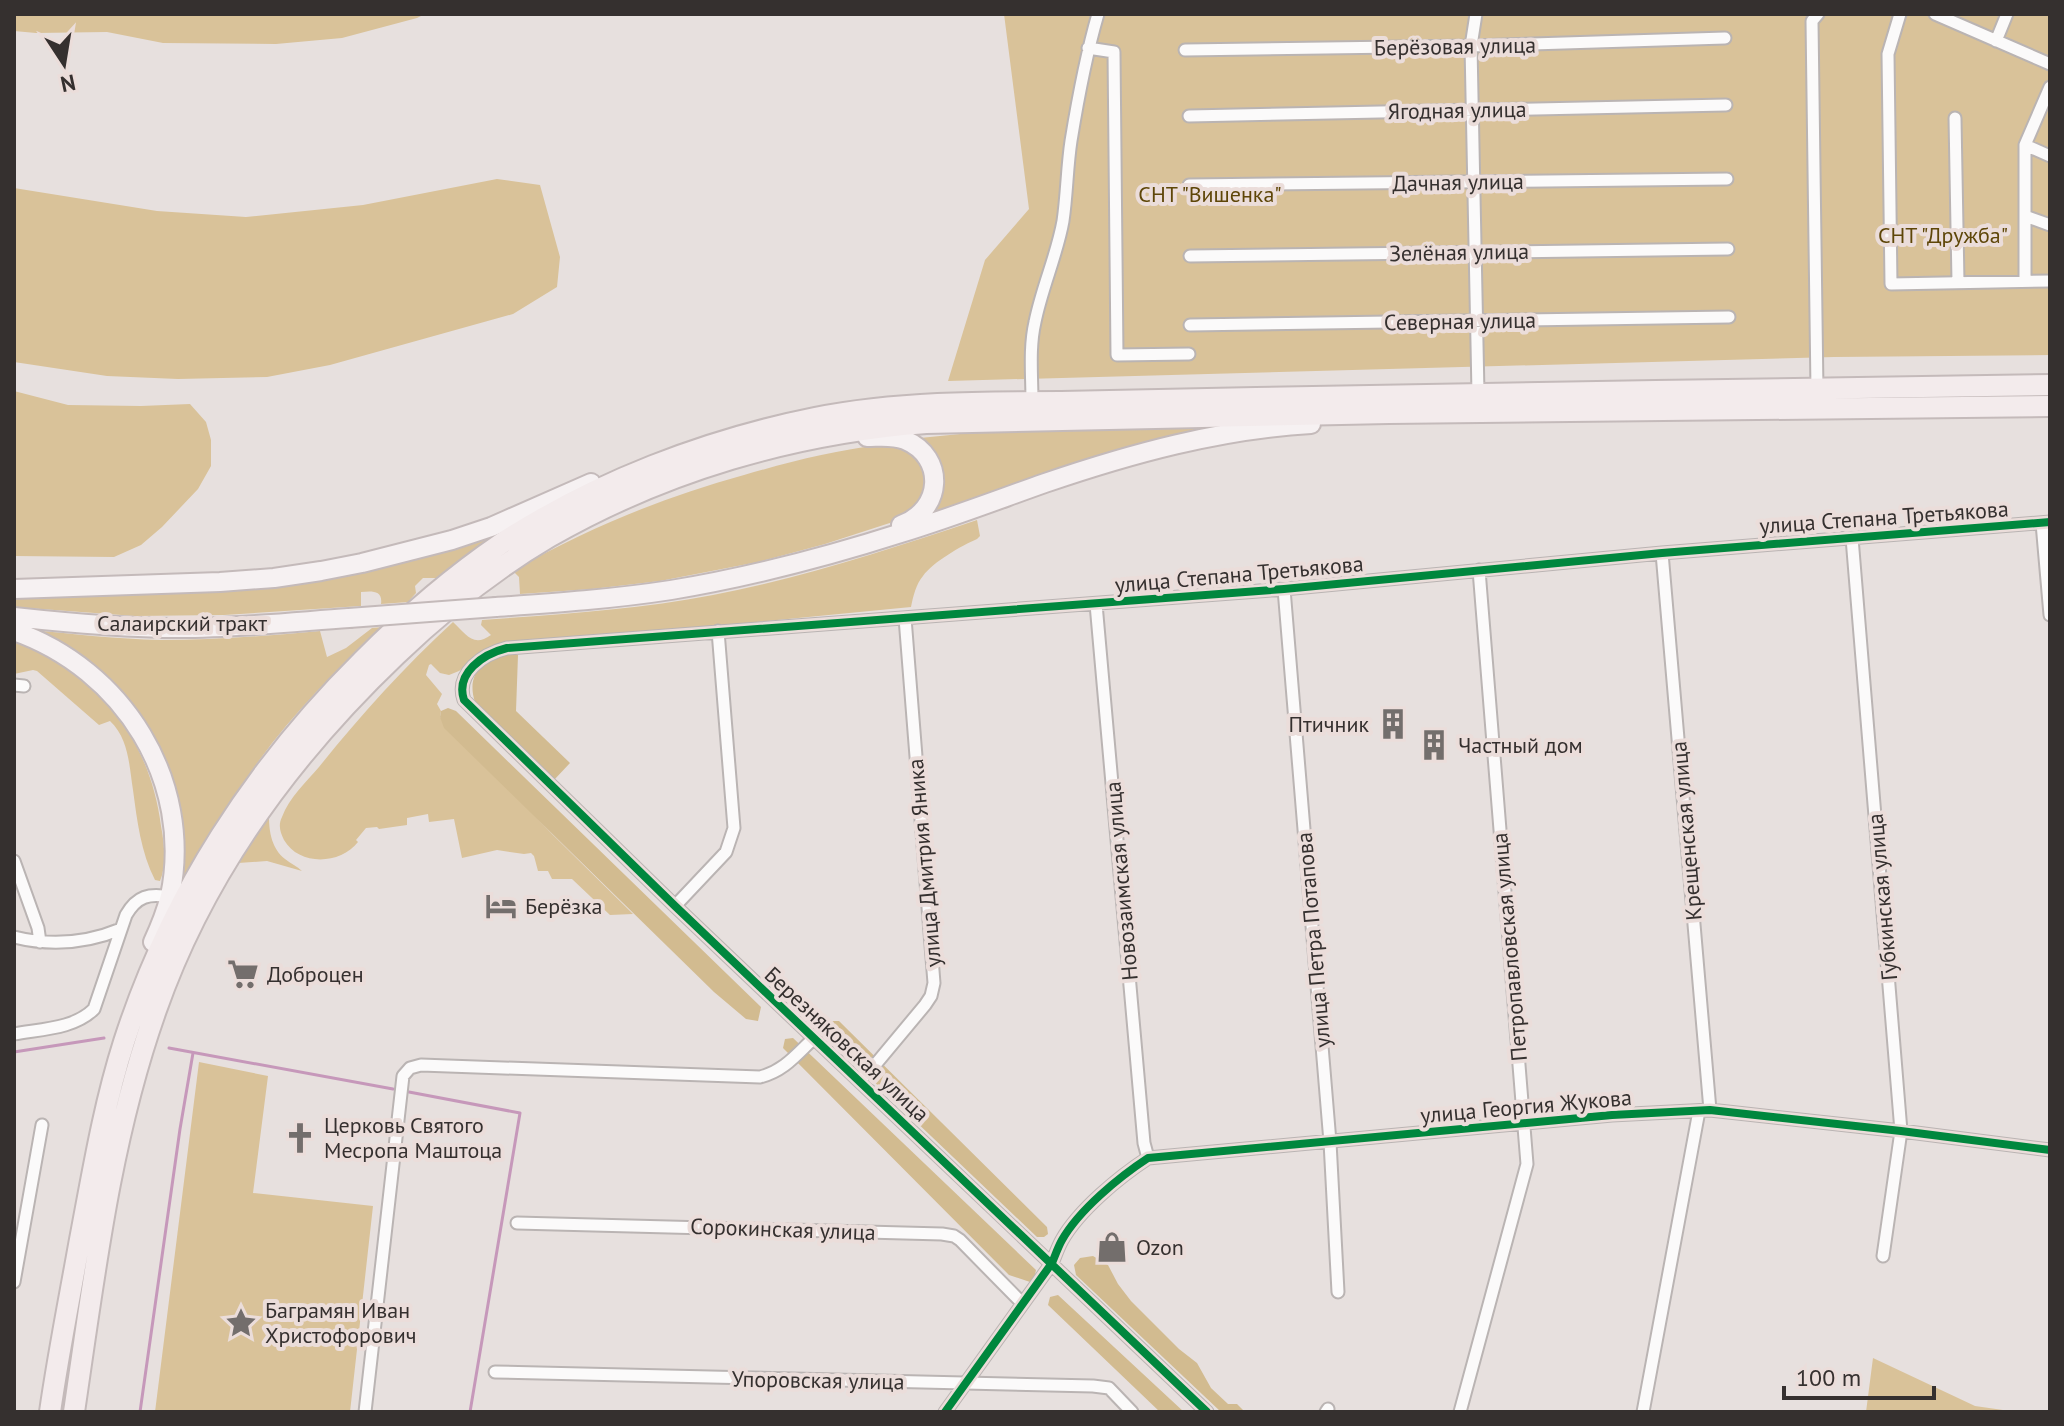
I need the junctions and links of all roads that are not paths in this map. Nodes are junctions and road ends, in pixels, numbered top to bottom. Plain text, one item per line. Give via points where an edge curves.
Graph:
1 (1098, 14) edge
2 (1476, 14) edge
3 (1818, 14) edge
4 (1900, 14) edge
5 (1935, 14) edge
6 (2007, 14) edge
7 (1725, 38) dead end
8 (1996, 41) junction
9 (1471, 46) junction
10 (1088, 48) junction
11 (1185, 50) dead end
12 (2050, 64) edge
13 (2050, 87) edge
14 (1726, 105) dead end
15 (1472, 110) junction
16 (1189, 116) dead end
17 (1955, 118) dead end
18 (2025, 145) junction
19 (2050, 156) edge
20 (1727, 179) dead end
21 (1474, 182) junction
22 (1189, 185) dead end
23 (2025, 216) junction
24 (2050, 225) edge
25 (1728, 249) dead end
26 (1475, 252) junction
27 (1190, 256) dead end
28 (2025, 281) junction
29 (2050, 281) edge
30 (1958, 282) junction
31 (1729, 317) dead end
32 (1477, 321) junction
33 (1190, 325) dead end
34 (1189, 354) dead end
35 (2050, 385) edge
36 (1817, 390) junction
37 (1478, 393) junction
38 (1893, 398) junction
39 (1032, 402) junction
40 (2050, 406) edge
41 (1529, 411) junction
42 (820, 417) junction
43 (610, 505) junction
44 (2046, 523) edge
45 (1852, 538) junction
46 (1662, 553) junction
47 (793, 564) junction
48 (1479, 570) junction
49 (14, 589) edge
50 (1284, 589) junction
51 (1096, 604) junction
52 (2050, 615) edge
53 (14, 617) edge
54 (905, 618) junction
55 (14, 631) edge
56 (718, 631) junction
57 (464, 700) joint
58 (14, 861) edge
59 (170, 897) junction
60 (675, 906) junction
61 (121, 929) junction
62 (14, 937) edge
63 (40, 942) junction
64 (14, 1034) edge
65 (814, 1038) junction
66 (859, 1080) junction
67 (1705, 1110) junction
68 (1524, 1124) junction
69 (42, 1125) dead end
70 (1901, 1131) junction
71 (1330, 1142) junction
72 (2050, 1150) edge
73 (1148, 1158) junction
74 (517, 1223) dead end
75 (1883, 1256) dead end
76 (1052, 1263) junction
77 (14, 1282) edge
78 (1338, 1292) dead end
79 (1022, 1303) junction
80 (495, 1372) dead end
81 (55, 1378) junction
82 (965, 1383) junction
83 (50, 1412) edge
84 (74, 1412) edge
85 (365, 1412) edge
86 (945, 1412) edge
87 (1132, 1412) edge
88 (1207, 1412) edge
89 (1460, 1412) edge
90 (1643, 1412) edge

1 - 10 street
2 - 9 street
3 - 36 street via 1812,21
4 - 30 street via 1888,54 1891,284
5 - 8 street
6 - 8 street
7 - 9 street, Берёзовая улица
8 - 12 street
9 - 11 street, Берёзовая улица
9 - 15 street
10 - 34 street via 1114,52 1117,355
10 - 39 street via 1059,244 1034,326
13 - 18 street
14 - 15 street, Ягодная улица
15 - 16 street, Ягодная улица
15 - 21 street
17 - 30 street
18 - 19 street
18 - 23 street
20 - 21 street, Дачная улица
21 - 22 street, Дачная улица
21 - 26 street
23 - 24 street
23 - 28 street
25 - 26 street, Зелёная улица
26 - 27 street, Зелёная улица
26 - 32 street
28 - 29 street
28 - 30 street
31 - 32 street, Северная улица
32 - 33 street, Северная улица
32 - 37 street
35 - 38 highway
36 - 37 highway
36 - 38 highway
37 - 39 highway
38 - 40 highway
38 - 41 highway
39 - 42 highway via 892,407
41 - 43 highway via 894,426 758,451
41 - 47 main road via 1293,425 1221,435 1096,466 906,532
42 - 49 main road via 692,443 491,527 362,563 274,578
42 - 81 highway via 754,432 630,476 506,541 401,623 318,707 267,769 188,890 129,1030 98,1145
43 - 47 main road via 824,444 889,437 922,452 935,485 931,501 917,517
43 - 84 highway via 506,564 407,645 310,744 218,875 168,978 134,1078 108,1191
44 - 45 street, улица Степана Третьякова
44 - 52 street
45 - 46 street, улица Степана Третьякова
45 - 70 street, Губкинская улица
46 - 48 street, улица Степана Третьякова
46 - 67 street, Крещенская улица
47 - 53 main road, Салаирский тракт, bridge via 668,591 602,599 228,627 134,627
48 - 50 street, улица Степана Третьякова
48 - 68 street, Петропавловская улица
50 - 51 street, улица Степана Третьякова
50 - 71 street, улица Петра Потапова
51 - 54 street, улица Степана Третьякова
51 - 73 street, Новозаимская улица
54 - 56 street, улица Степана Третьякова
54 - 66 street, улица Дмитрия Яника via 934,983 925,1005
55 - 59 main road via 83,667 116,698 140,731 170,812
56 - 57 street, улица Степана Третьякова via 500,650 465,676
56 - 60 street via 734,828 726,852
57 - 60 street, Березняковская улица
58 - 63 street
59 - 61 street via 152,894 137,900
59 - 81 main road via 121,1028 96,1118 72,1243
60 - 65 street, Березняковская улица
61 - 63 street via 65,943
61 - 64 street via 94,1009 86,1017
62 - 63 street
65 - 66 street, Березняковская улица
65 - 85 street via 774,1074 760,1077 410,1068 403,1076
66 - 76 street, Березняковская улица
67 - 68 street, улица Георгия Жукова
67 - 70 street, улица Георгия Жукова
67 - 90 street, Крещенская улица
68 - 71 street, улица Георгия Жукова
68 - 89 street, Петропавловская улица via 1527,1164
69 - 77 street
70 - 72 street, улица Георгия Жукова
70 - 75 street, Губкинская улица
71 - 73 street, улица Георгия Жукова
71 - 78 street, улица Петра Потапова
73 - 76 street via 1081,1216 1062,1239
74 - 79 street, Сорокинская улица via 942,1234 960,1240
76 - 79 street
76 - 88 street, Березняковская улица
79 - 82 street
80 - 82 street, Упоровская улица
81 - 83 highway
82 - 86 street
82 - 87 street, Упоровская улица via 1109,1388

